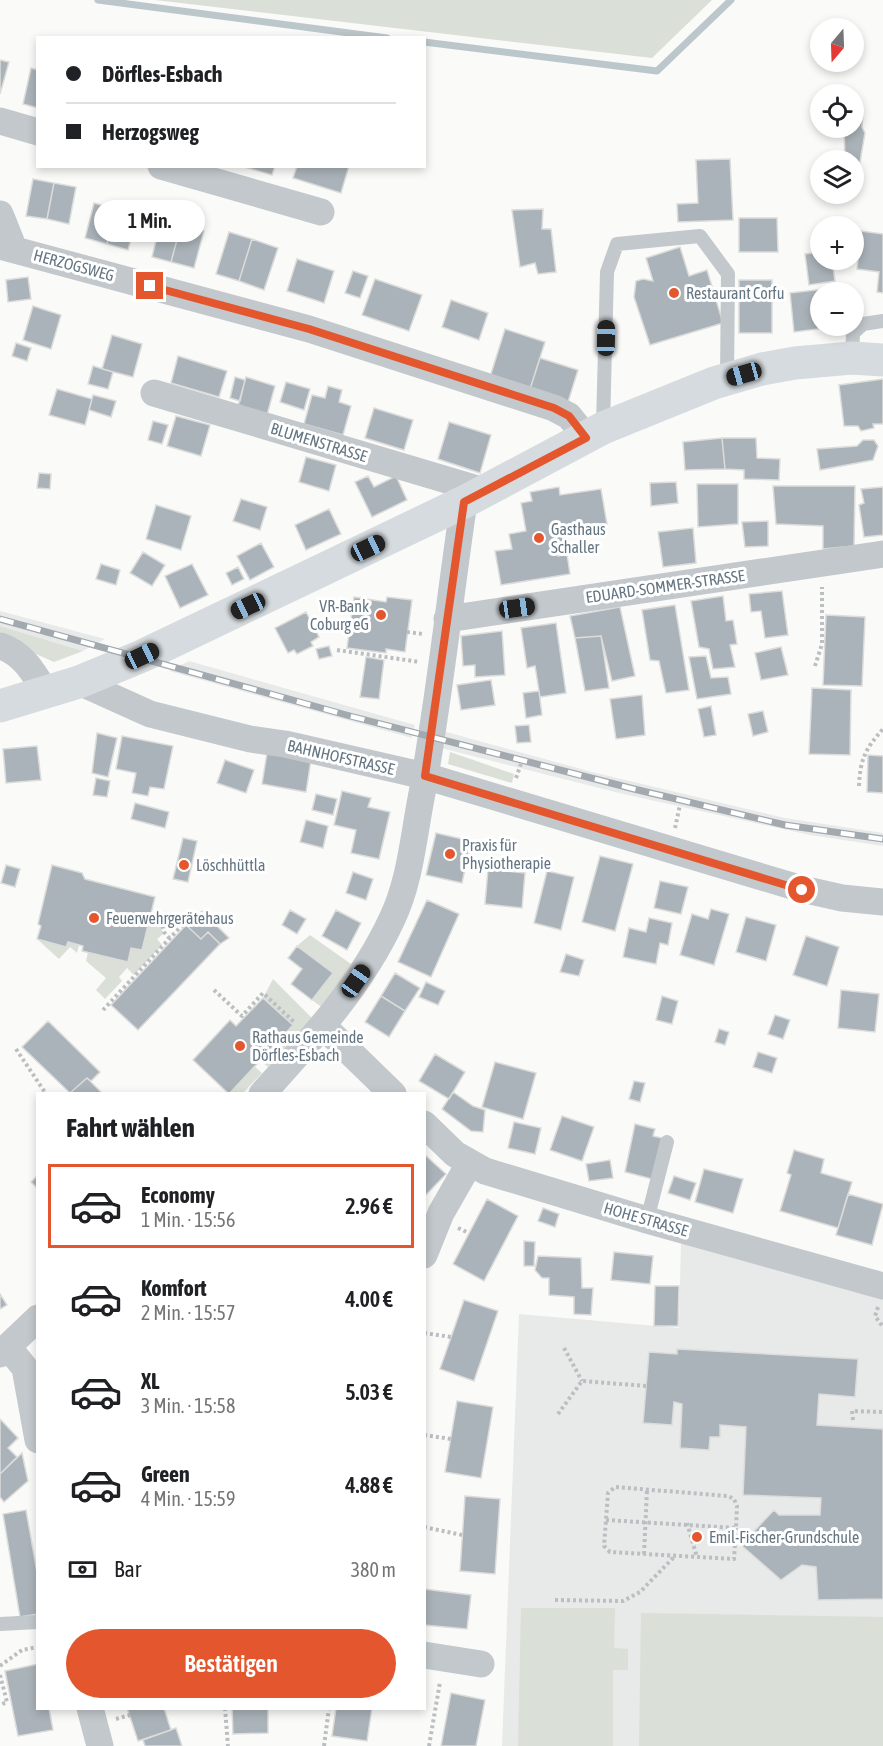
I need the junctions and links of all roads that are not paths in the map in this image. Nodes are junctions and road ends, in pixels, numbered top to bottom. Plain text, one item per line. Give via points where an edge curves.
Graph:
1 (0, 121) edge
2 (36, 131) edge
3 (168, 168) edge
4 (321, 212) dead end
5 (0, 214) edge
6 (7, 248) edge
7 (883, 321) edge
8 (868, 359) edge
9 (727, 379) junction
10 (154, 393) dead end
11 (594, 433) junction
12 (474, 496) junction
13 (883, 554) edge
14 (447, 619) junction
15 (0, 646) edge
16 (79, 682) junction
17 (46, 693) junction
18 (0, 706) edge
19 (425, 776) junction
20 (883, 902) edge
21 (317, 1033) junction
22 (264, 1092) edge
23 (391, 1092) edge
24 (426, 1126) edge
25 (667, 1142) dead end
26 (469, 1164) junction
27 (647, 1220) junction
28 (426, 1250) edge
29 (883, 1286) edge
30 (36, 1320) edge
31 (4, 1350) edge
32 (36, 1429) edge
33 (36, 1622) edge
34 (0, 1624) edge
35 (435, 1657) edge
36 (481, 1664) dead end
37 (91, 1710) edge
38 (100, 1746) edge

1 - 2 street
3 - 4 street
5 - 6 street
6 - 11 street, HERZOGSWEG via 309,329 554,408
7 - 8 lane via 863,324 853,333
8 - 9 street via 762,369
9 - 11 street
9 - 11 lane via 728,274 700,236 617,244 607,272
10 - 12 street, BLUMENSTRASSE
11 - 12 street
12 - 14 street
12 - 16 street via 142,656
13 - 14 street, EDUARD-SOMMER-STRASSE
14 - 19 street via 436,673
15 - 17 street via 29,665
16 - 17 street
16 - 19 street, BAHNHOFSTRASSE via 150,714
17 - 18 street
19 - 20 street, BAHNHOFSTRASSE via 802,890
19 - 21 street via 405,883 393,918 366,965
21 - 22 street
21 - 23 street
24 - 26 street, HOHE STRASSE
25 - 27 lane
26 - 27 street, HOHE STRASSE
26 - 28 street via 441,1213
27 - 29 street, HOHE STRASSE
30 - 31 street
31 - 32 street via 25,1368
33 - 34 lane
35 - 36 street
37 - 38 street

